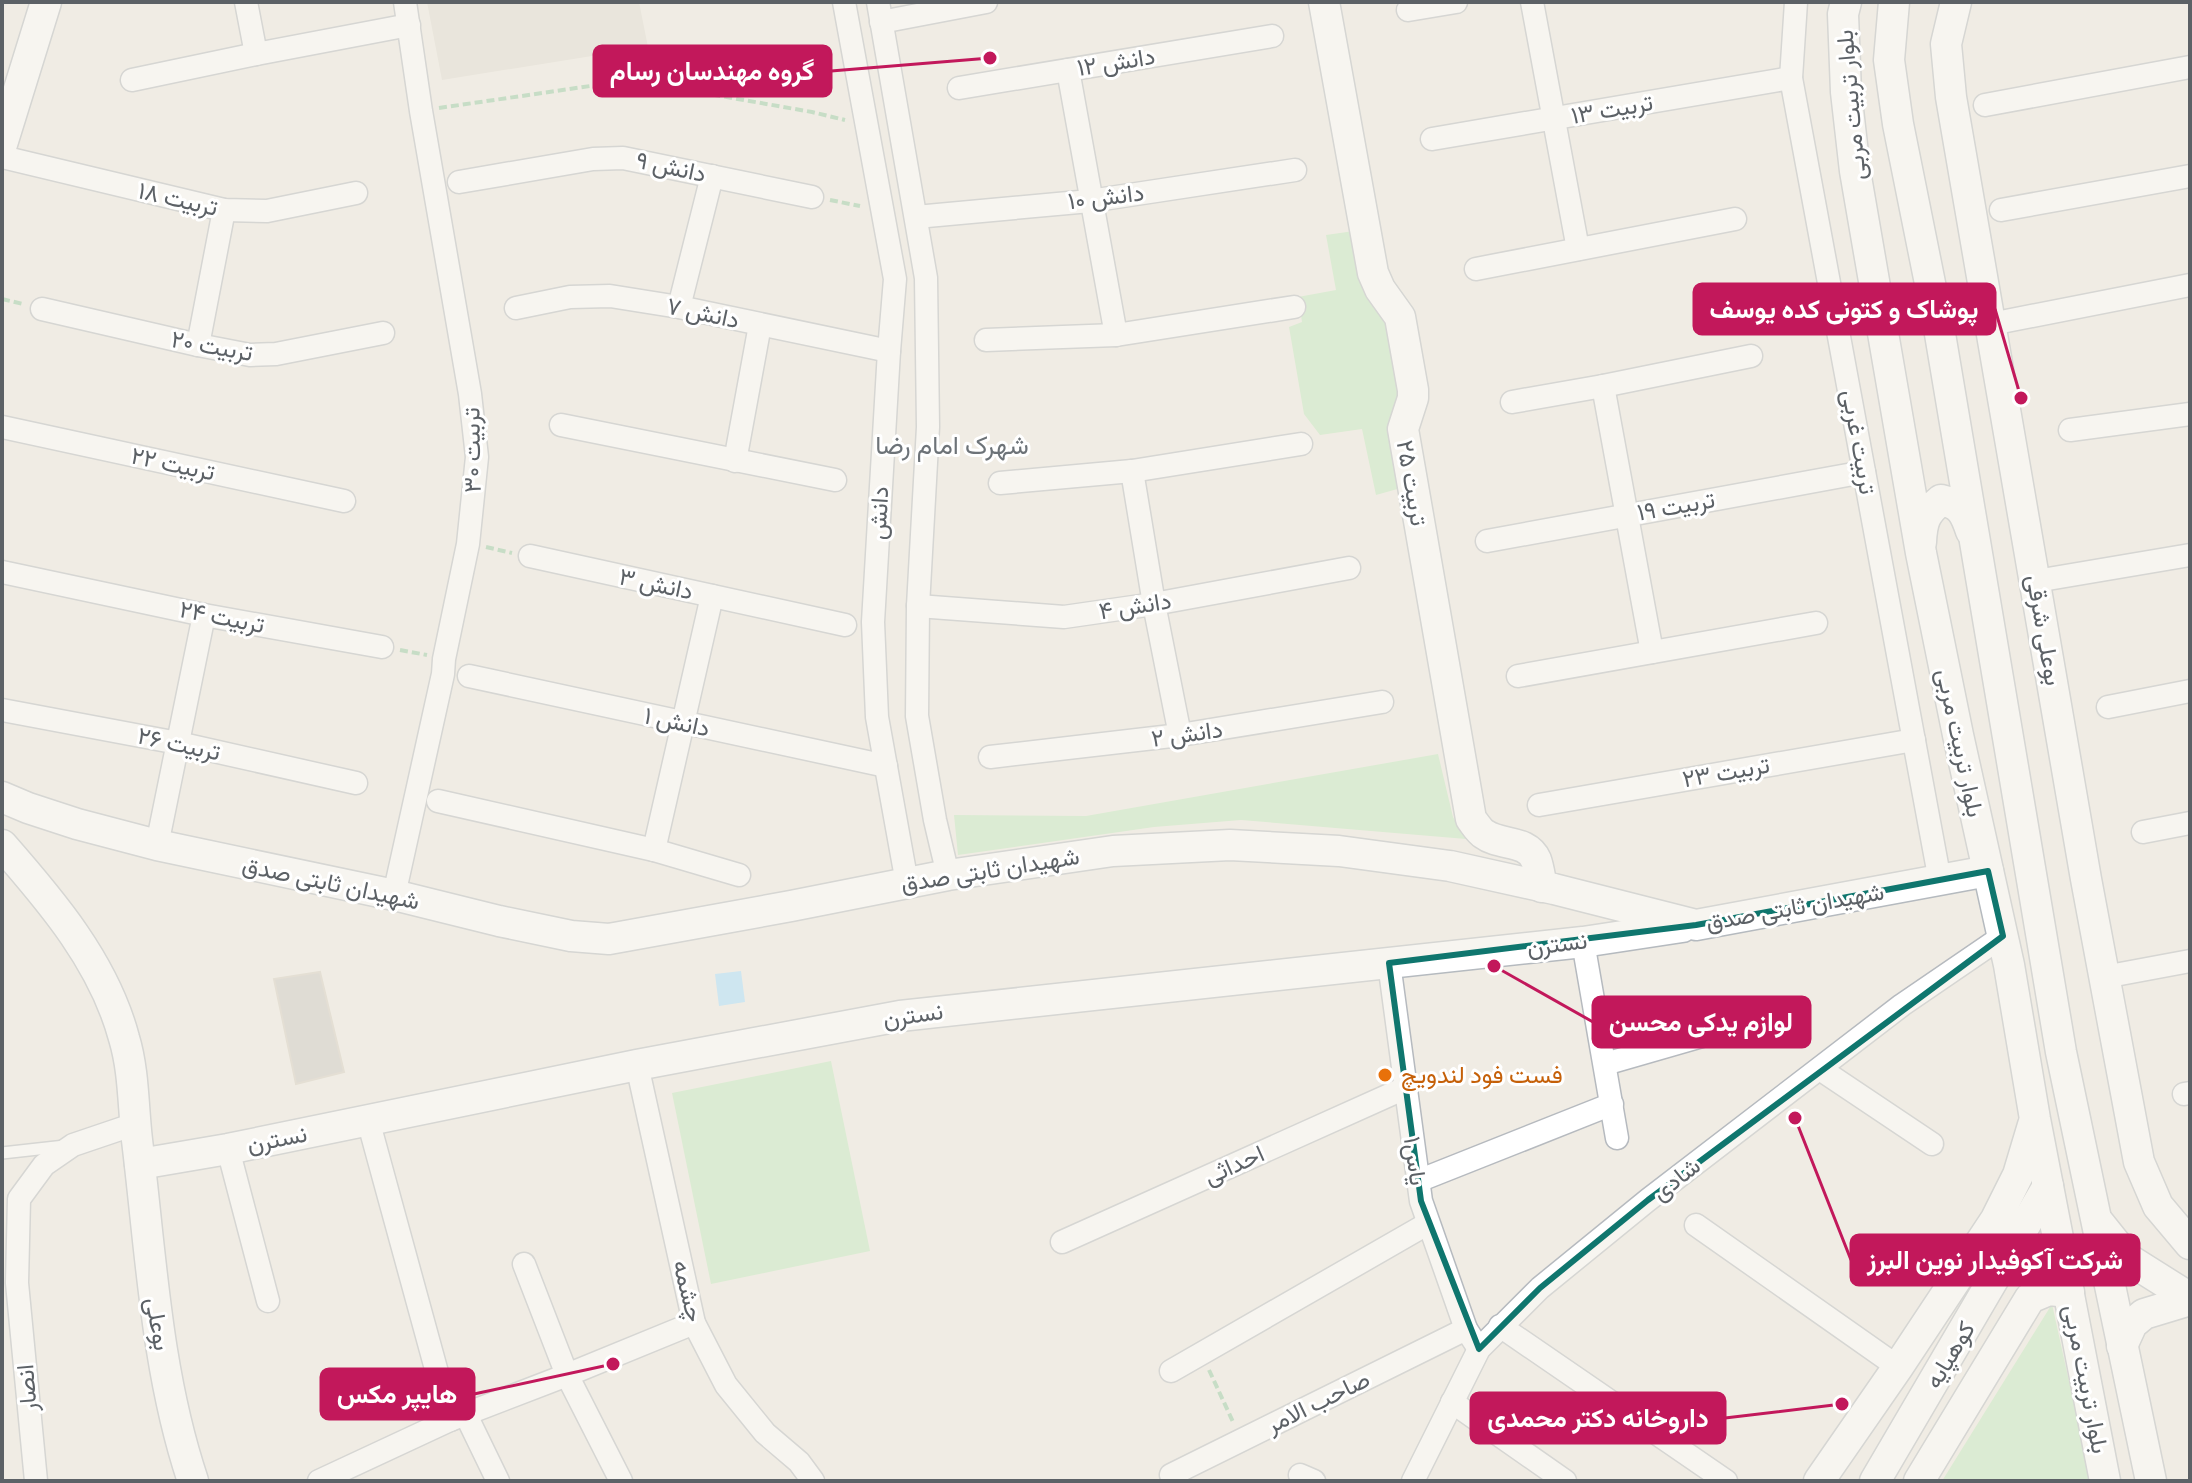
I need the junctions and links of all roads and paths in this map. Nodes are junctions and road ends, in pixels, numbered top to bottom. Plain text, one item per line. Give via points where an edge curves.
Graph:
1 (46, 2) edge
2 (246, 2) edge
3 (405, 2) edge
4 (844, 2) edge
5 (986, 2) edge
6 (1324, 2) edge
7 (1456, 2) edge
8 (1532, 2) edge
9 (1796, 2) edge
10 (1846, 2) edge
11 (1894, 2) edge
12 (1956, 2) edge
13 (1408, 10) dead end
14 (879, 12) edge
15 (409, 25) junction
16 (1272, 36) dead end
17 (256, 54) junction
18 (2190, 67) edge
19 (1068, 70) junction
20 (1791, 78) junction
21 (132, 80) dead end
22 (959, 88) dead end
23 (1985, 105) dead end
24 (421, 111) junction
25 (1553, 119) junction
26 (867, 125) junction
27 (1432, 139) dead end
28 (2, 144) edge
29 (2, 157) edge
30 (1295, 170) dead end
31 (712, 176) junction
32 (2190, 176) edge
33 (459, 182) dead end
34 (356, 193) dead end
35 (812, 197) joint
36 (1090, 201) junction
37 (224, 210) junction
38 (2001, 210) dead end
39 (883, 211) junction
40 (916, 217) junction
41 (1735, 219) dead end
42 (1578, 249) junction
43 (1476, 269) dead end
44 (926, 278) junction
45 (895, 279) junction
46 (2190, 285) edge
47 (679, 307) junction
48 (1294, 307) dead end
49 (516, 308) dead end
50 (42, 309) dead end
51 (1991, 324) junction
52 (760, 325) junction
53 (383, 333) dead end
54 (1116, 335) junction
55 (986, 340) dead end
56 (198, 345) junction
57 (889, 351) junction
58 (1751, 356) dead end
59 (1603, 386) junction
60 (1512, 402) dead end
61 (2190, 414) edge
62 (561, 425) dead end
63 (2, 427) edge
64 (2070, 430) dead end
65 (1301, 444) dead end
66 (735, 461) junction
67 (1132, 471) junction
68 (1864, 472) junction
69 (835, 480) dead end
70 (1000, 483) dead end
71 (344, 501) dead end
72 (1627, 515) junction
73 (1487, 541) dead end
74 (468, 544) junction
75 (1976, 544) junction
76 (1921, 553) junction
77 (2190, 555) edge
78 (530, 556) joint
79 (1349, 568) dead end
80 (2, 572) edge
81 (2036, 581) junction
82 (712, 596) junction
83 (1154, 604) junction
84 (918, 606) junction
85 (204, 615) junction
86 (1816, 623) dead end
87 (845, 625) dead end
88 (382, 647) joint
89 (1652, 652) junction
90 (444, 659) junction
91 (469, 676) dead end
92 (1518, 676) dead end
93 (2190, 691) edge
94 (1382, 702) dead end
95 (2108, 707) dead end
96 (2, 710) edge
97 (683, 723) junction
98 (1180, 735) junction
99 (1914, 740) junction
100 (178, 743) junction
101 (990, 757) dead end
102 (886, 766) junction
103 (356, 783) dead end
104 (2, 797) edge
105 (438, 801) dead end
106 (1539, 805) dead end
107 (2190, 823) edge
108 (2143, 832) dead end
109 (2, 845) edge
110 (157, 845) junction
111 (654, 850) junction
112 (1988, 871) junction
113 (739, 875) dead end
114 (948, 875) junction
115 (1940, 881) junction
116 (907, 883) junction
117 (1542, 887) junction
118 (394, 895) junction
119 (1696, 925) junction
120 (2003, 936) junction
121 (1583, 942) junction
122 (2190, 961) edge
123 (1389, 963) junction
124 (2104, 977) junction
125 (1782, 1013) dead end
126 (1605, 1064) junction
127 (637, 1065) junction
128 (1820, 1069) junction
129 (1405, 1088) junction
130 (1612, 1104) junction
131 (2035, 1119) junction
132 (368, 1120) junction
133 (135, 1124) junction
134 (1617, 1138) dead end
135 (1932, 1144) dead end
136 (73, 1145) junction
137 (228, 1149) junction
138 (2, 1153) edge
139 (140, 1164) junction
140 (1418, 1181) junction
141 (2048, 1186) junction
142 (2095, 1217) junction
143 (1427, 1224) junction
144 (1696, 1225) dead end
145 (1062, 1242) dead end
146 (2015, 1244) junction
147 (2190, 1244) edge
148 (524, 1264) dead end
149 (2069, 1292) junction
150 (2030, 1298) junction
151 (2190, 1299) edge
152 (268, 1301) dead end
153 (694, 1323) junction
154 (1500, 1326) junction
155 (1466, 1329) junction
156 (2122, 1346) junction
157 (1479, 1349) junction
158 (1201, 1353) junction
159 (1898, 1367) junction
160 (1171, 1371) dead end
161 (567, 1375) junction
162 (1452, 1402) junction
163 (458, 1417) junction
164 (1241, 1440) junction
165 (1171, 1475) dead end
166 (36, 1481) edge
167 (193, 1481) edge
168 (319, 1481) edge
169 (498, 1481) edge
170 (621, 1481) edge
171 (813, 1481) edge
172 (1413, 1481) edge
173 (1565, 1481) edge
174 (1726, 1481) edge
175 (1819, 1481) edge
176 (1875, 1481) edge
177 (1919, 1481) edge
178 (2105, 1481) edge
179 (2151, 1481) edge

1 - 28 main road
2 - 17 street
3 - 15 street, تربیت ۳۰
4 - 26 street, دانش
5 - 14 street
6 - 117 main road, تربیت ۲۵ via 1373,273 1400,317 1413,390 1403,429 1471,819 1482,834 1530,852
7 - 13 street
8 - 25 street
9 - 20 street, تربیت غربی
10 - 76 main road, بلوار تربیت مربی via 1846,92 1855,171
11 - 75 main road, بلوار تربیت مربی via 1889,60 1898,124
12 - 51 main road, بوعلی شرقی via 1946,44 1951,97
14 - 40 street, دانش
15 - 17 street
15 - 24 street, تربیت ۳۰
16 - 19 street, دانش ۱۲
17 - 21 street
18 - 23 street
19 - 22 street, دانش ۱۲
19 - 36 street
20 - 25 street, تربیت ۱۳
20 - 68 street, تربیت غربی
24 - 26 path via 604,84 658,85
24 - 74 street, تربیت ۳۰ via 477,457
25 - 27 street, تربیت ۱۳
25 - 42 street
26 - 39 street, دانش
29 - 37 street, تربیت ۱۸
30 - 36 street, دانش ۱۰
31 - 33 street, دانش ۹ via 623,158
31 - 35 street, دانش ۹
31 - 47 street
32 - 38 street
34 - 37 street, تربیت ۱۸ via 267,211
35 - 39 path
36 - 40 street, دانش ۱۰
36 - 54 street
37 - 56 street
39 - 45 street, دانش
40 - 44 street, دانش
41 - 42 street
42 - 43 street
44 - 45 street
44 - 84 street, دانش via 928,427
45 - 57 street, دانش
46 - 51 street
47 - 49 street, دانش ۷ via 610,296 570,297
47 - 52 street, دانش ۷
48 - 54 street
50 - 56 street, تربیت ۲۰
51 - 81 main road, بوعلی شرقی
52 - 57 street, دانش ۷
52 - 66 street
53 - 56 street, تربیت ۲۰ via 262,355
54 - 55 street
57 - 102 street, دانش via 873,622 877,717
58 - 59 street
59 - 60 street
59 - 72 street
61 - 64 street
62 - 66 street
63 - 71 street, تربیت ۲۲
65 - 67 street
66 - 69 street
67 - 70 street
67 - 83 street
68 - 72 street, تربیت ۱۹
68 - 99 street, تربیت غربی
72 - 73 street, تربیت ۱۹
72 - 89 street
74 - 78 path
74 - 90 street, تربیت ۳۰
75 - 76 main road via 1960,507 1941,500 1925,518
75 - 142 main road, بلوار تربیت مربی via 2025,849
76 - 112 main road, بلوار تربیت مربی
77 - 81 street
78 - 82 street, دانش ۳
79 - 83 street, دانش ۴
80 - 85 street, تربیت ۲۴
81 - 124 main road, بوعلی شرقی
82 - 87 street, دانش ۳
82 - 97 street
83 - 84 street, دانش ۴ via 1064,617
83 - 98 street
84 - 114 street, دانش via 917,716
85 - 88 street, تربیت ۲۴
85 - 100 street
86 - 89 street
88 - 90 path
89 - 92 street
90 - 118 street, تربیت ۳۰
91 - 97 street, دانش ۱
93 - 95 street
94 - 98 street, دانش ۲
96 - 100 street, تربیت ۲۶
97 - 102 street, دانش ۱
97 - 111 street
98 - 101 street, دانش ۲
99 - 106 street, تربیت ۲۳
99 - 115 street, تربیت غربی
100 - 103 street, تربیت ۲۶
100 - 110 street
102 - 116 street, دانش
104 - 110 main road, شهیدان ثابتی صدق
105 - 111 street
107 - 108 street
109 - 133 main road, بوعلی via 64,920 95,969 124,1036
110 - 118 main road, شهیدان ثابتی صدق
111 - 113 street
112 - 115 main road, شهیدان ثابتی صدق
112 - 120 main road, بلوار تربیت مربی
114 - 116 main road, شهیدان ثابتی صدق
114 - 117 main road, شهیدان ثابتی صدق via 1113,851 1230,845 1339,851 1450,866
115 - 119 main road, شهیدان ثابتی صدق
116 - 118 main road, شهیدان ثابتی صدق via 609,939 571,936
117 - 119 main road, شهیدان ثابتی صدق
119 - 121 main road, نسترن
120 - 128 street, شادی
120 - 131 main road, بلوار تربیت مربی
121 - 123 main road, نسترن
121 - 126 street
122 - 124 street
123 - 127 main road, نسترن via 900,1016
123 - 129 street, یاس۱
124 - 147 main road, بوعلی شرقی via 2139,1162 2158,1206
125 - 126 street
126 - 130 street
127 - 132 main road, نسترن
127 - 153 street, چشمه
128 - 135 street
128 - 154 street, شادی via 1648,1200
129 - 140 street, یاس۱
129 - 145 street, احداثی
130 - 134 street
130 - 140 street
131 - 141 main road, بلوار تربیت مربی
131 - 159 main road via 2018,1175 1996,1219
132 - 137 main road, نسترن
132 - 163 street
133 - 136 street, انصار
133 - 139 main road, بوعلی
136 - 138 lane
136 - 166 street, انصار via 44,1165 19,1199 17,1283
137 - 139 main road, نسترن
137 - 152 street
139 - 167 main road, بوعلی via 152,1286 172,1401
140 - 143 street, یاس۱
141 - 146 main road, کوهپایه
141 - 149 main road, بلوار تربیت مربی
142 - 151 main road via 2128,1259
142 - 156 main road, بلوار تربیت مربی
143 - 155 street, یاس۱
143 - 158 street
144 - 159 street
146 - 150 main road, کوهپایه via 2044,1242 2051,1255 2046,1282
146 - 176 main road, کوهپایه
148 - 161 street
149 - 150 main road via 2049,1290
149 - 178 main road, بلوار تربیت مربی
150 - 177 main road, کوهپایه
151 - 156 main road via 2144,1314 2132,1324
153 - 161 street
153 - 171 street, چشمه via 726,1385
154 - 157 street, شادی
154 - 174 street
155 - 157 street, یاس۱
155 - 164 street, صاحب الامر
156 - 179 main road, بلوار تربیت مربی
157 - 162 street, شادی
158 - 160 street
158 - 164 path
159 - 175 main road
161 - 163 street
161 - 170 street
162 - 172 street, شادی
162 - 173 street
163 - 168 street
163 - 169 street
164 - 165 street, صاحب الامر

